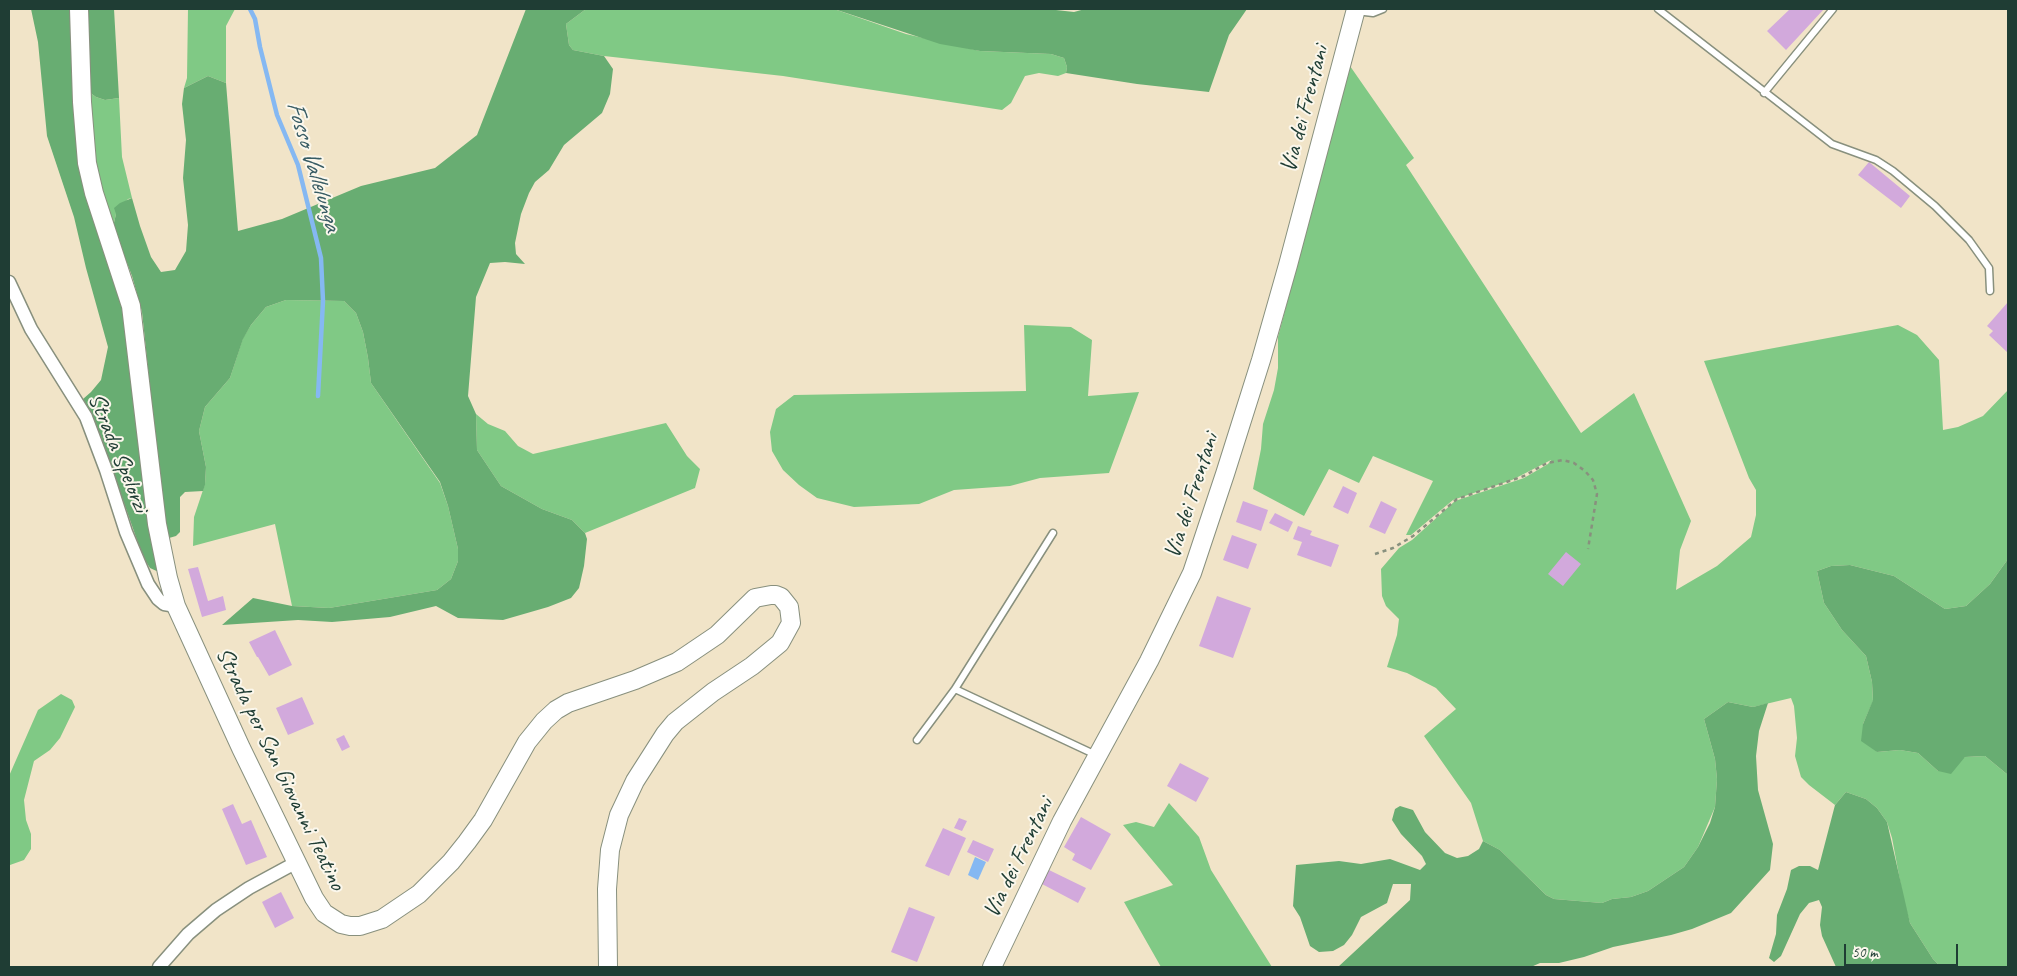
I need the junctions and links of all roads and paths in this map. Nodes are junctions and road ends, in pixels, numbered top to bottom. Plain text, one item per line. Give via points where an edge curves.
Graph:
1 (79, 9) edge
2 (1383, 9) edge
3 (1658, 9) edge
4 (1833, 9) edge
5 (1355, 10) edge
6 (1764, 93) junction
7 (9, 282) edge
8 (1990, 291) dead end
9 (1053, 533) dead end
10 (1588, 549) dead end
11 (1375, 554) dead end
12 (176, 606) junction
13 (954, 689) junction
14 (918, 740) dead end
15 (1097, 756) junction
16 (296, 862) junction
17 (159, 967) edge
18 (608, 967) edge
19 (992, 967) edge

1 - 12 street, Strada per San Giovanni Teatino via 87,164 131,306 157,524
2 - 5 lane via 1373,13
3 - 6 lane
4 - 6 lane
5 - 15 street, Via dei Frentani via 1274,312 1201,547 1171,618
6 - 8 lane via 1832,144 1876,160 1893,171 1935,206 1969,240 1989,268
7 - 12 street, Strada Spelorzi via 30,329 86,417 126,532 148,584 164,604
9 - 13 lane
10 - 11 path via 1597,494 1593,480 1574,463 1562,460 1457,499 1413,536
12 - 16 street, Strada per San Giovanni Teatino
13 - 14 lane
13 - 15 lane
15 - 19 street, Via dei Frentani
16 - 17 street via 216,910 188,934
16 - 18 street, Strada per San Giovanni Teatino via 314,898 332,919 350,926 371,924 382,918 419,894 451,862 483,820 527,742 556,710 677,662 717,635 755,598 780,597 791,617 780,643 675,722 648,759 626,798 615,830 608,867

